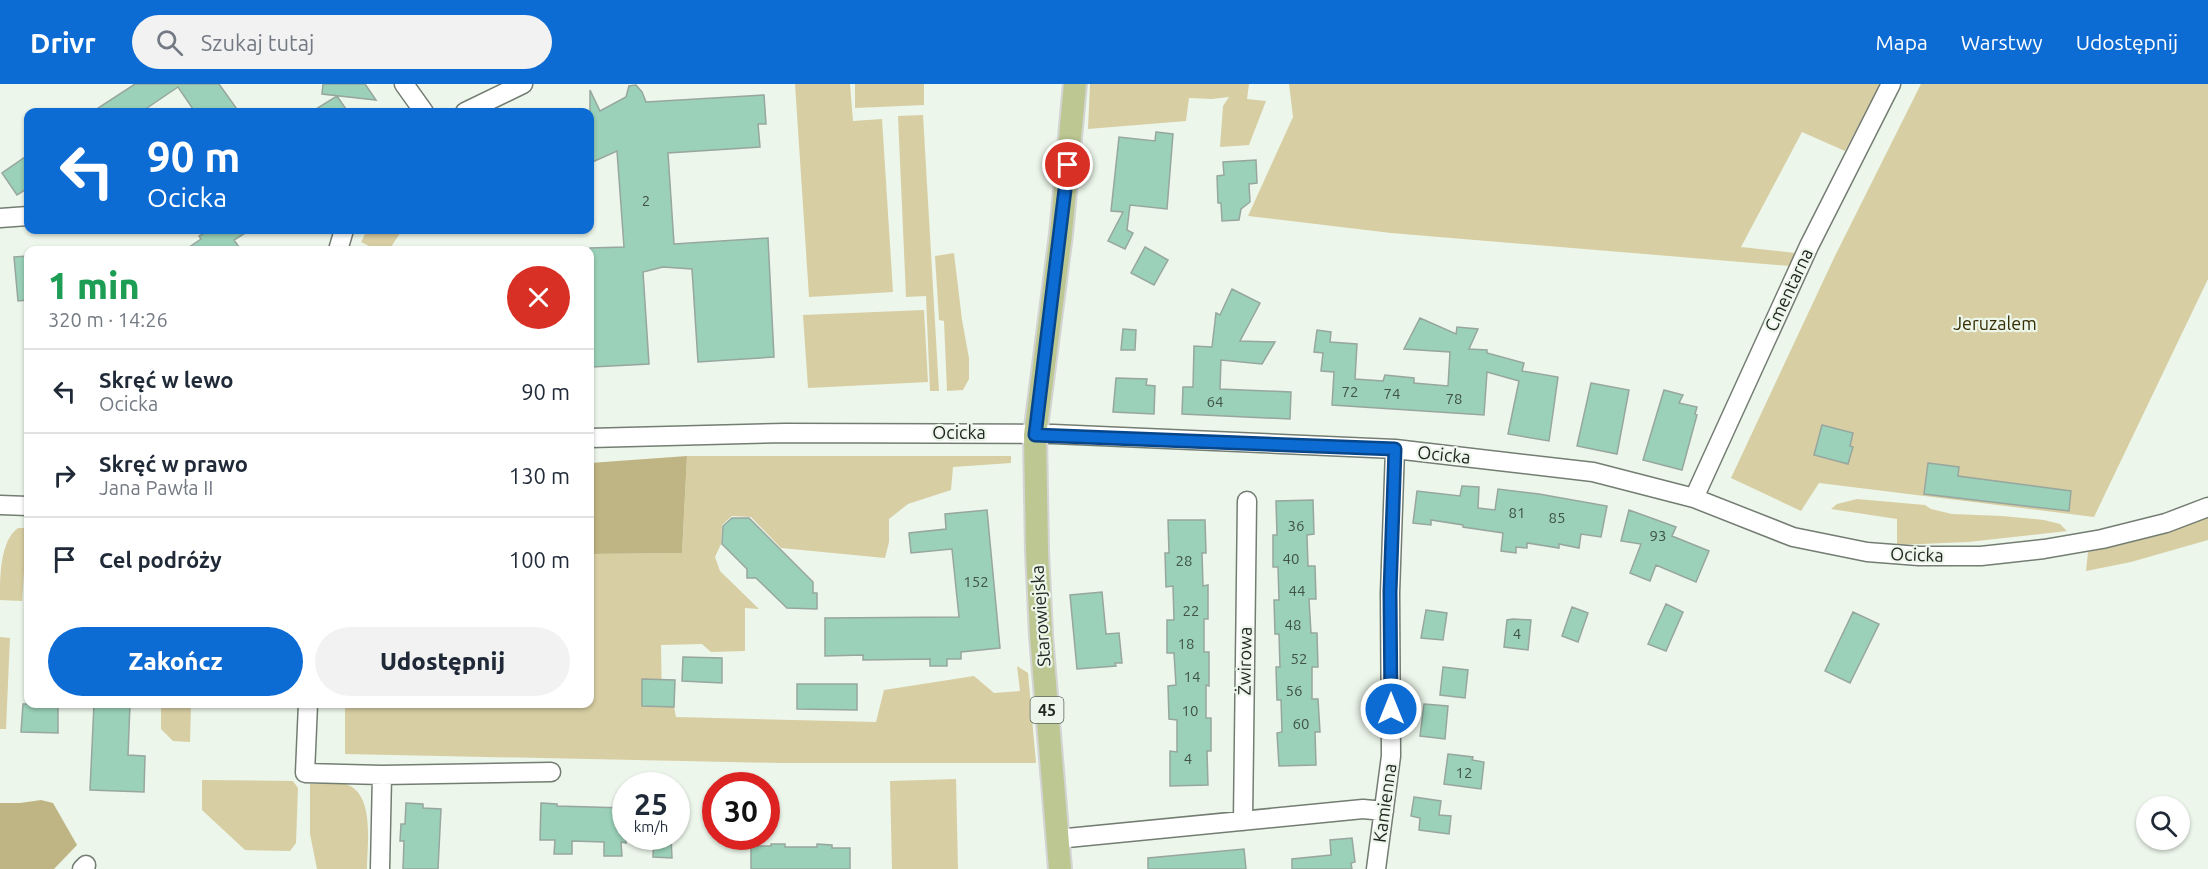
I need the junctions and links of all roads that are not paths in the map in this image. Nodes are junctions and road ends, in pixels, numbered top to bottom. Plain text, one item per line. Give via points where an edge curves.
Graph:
1 (404, 84) edge
2 (523, 84) edge
3 (1075, 84) edge
4 (1891, 84) edge
5 (421, 108) edge
6 (473, 108) edge
7 (24, 216) edge
8 (0, 218) edge
9 (1035, 435) junction
10 (594, 438) edge
11 (1395, 449) junction
12 (1694, 498) junction
13 (1247, 501) dead end
14 (0, 505) edge
15 (24, 506) edge
16 (2208, 507) edge
17 (308, 708) edge
18 (551, 772) dead end
19 (382, 775) junction
20 (1384, 811) junction
21 (1243, 821) junction
22 (1057, 839) junction
23 (380, 869) edge
24 (1060, 869) edge
25 (1376, 869) edge

1 - 5 street
2 - 6 street
3 - 9 main road, 45
4 - 12 street, Cmentarna via 1809,246
7 - 8 street
9 - 10 street, Ocicka via 785,433
9 - 11 street, Ocicka
9 - 22 main road, Starowiejska / 45 via 1041,634
11 - 12 street, Ocicka via 1593,472
11 - 20 street, Kamienna via 1390,592 1391,756
12 - 16 street, Ocicka via 1793,537 1867,552 1919,556 1981,556 2054,548 2166,523
13 - 21 street, Żwirowa
14 - 15 street
17 - 19 street via 305,773
18 - 19 street
19 - 23 street
20 - 21 street via 1363,809
20 - 25 street, Kamienna
21 - 22 street
22 - 24 main road, Starowiejska / 45

